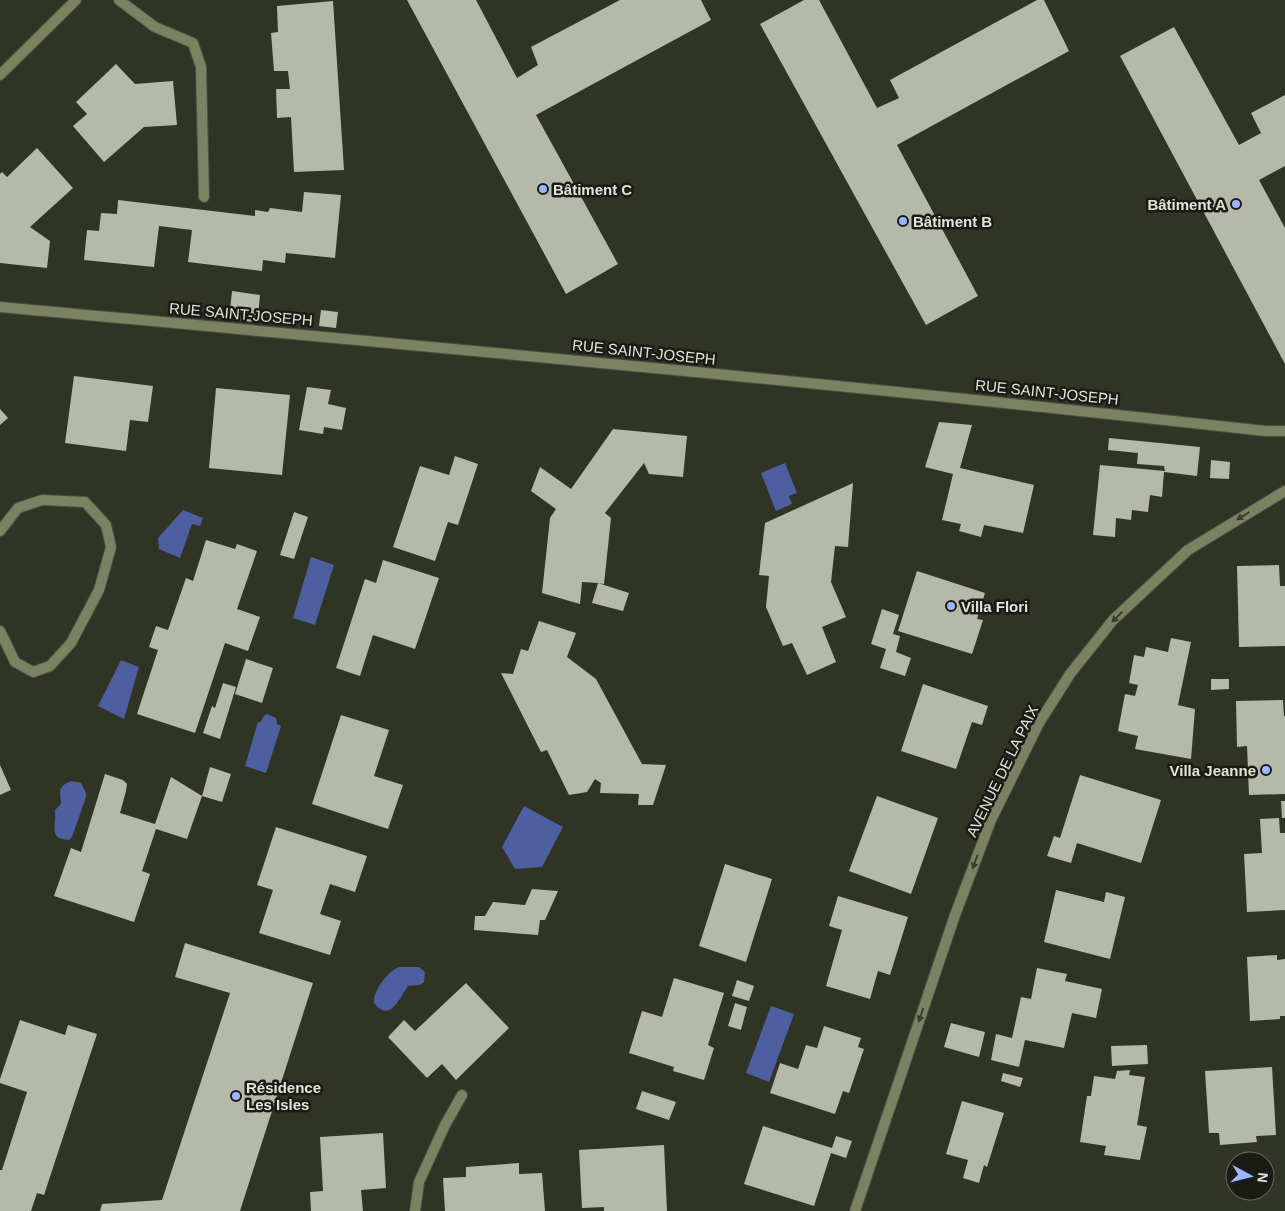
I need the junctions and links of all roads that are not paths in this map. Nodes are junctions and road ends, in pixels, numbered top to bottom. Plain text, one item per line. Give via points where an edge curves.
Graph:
1 (76, 0) edge
2 (119, 0) edge
3 (0, 75) edge
4 (204, 198) dead end
5 (0, 307) edge
6 (1285, 430) edge
7 (1285, 491) edge
8 (0, 532) edge
9 (0, 631) edge
10 (462, 1095) dead end
11 (415, 1211) edge
12 (855, 1211) edge

1 - 3 street
2 - 4 street via 155,28 192,43 202,67
5 - 6 street, RUE SAINT-JOSEPH
7 -> 12 street, AVENUE DE LA PAIX via 1188,550 1113,620 1070,674 1039,723 991,820 955,915
8 - 9 street via 18,508 42,500 85,502 106,525 111,547 99,590 70,643 50,666 33,672 15,662
10 - 11 street via 419,1182

